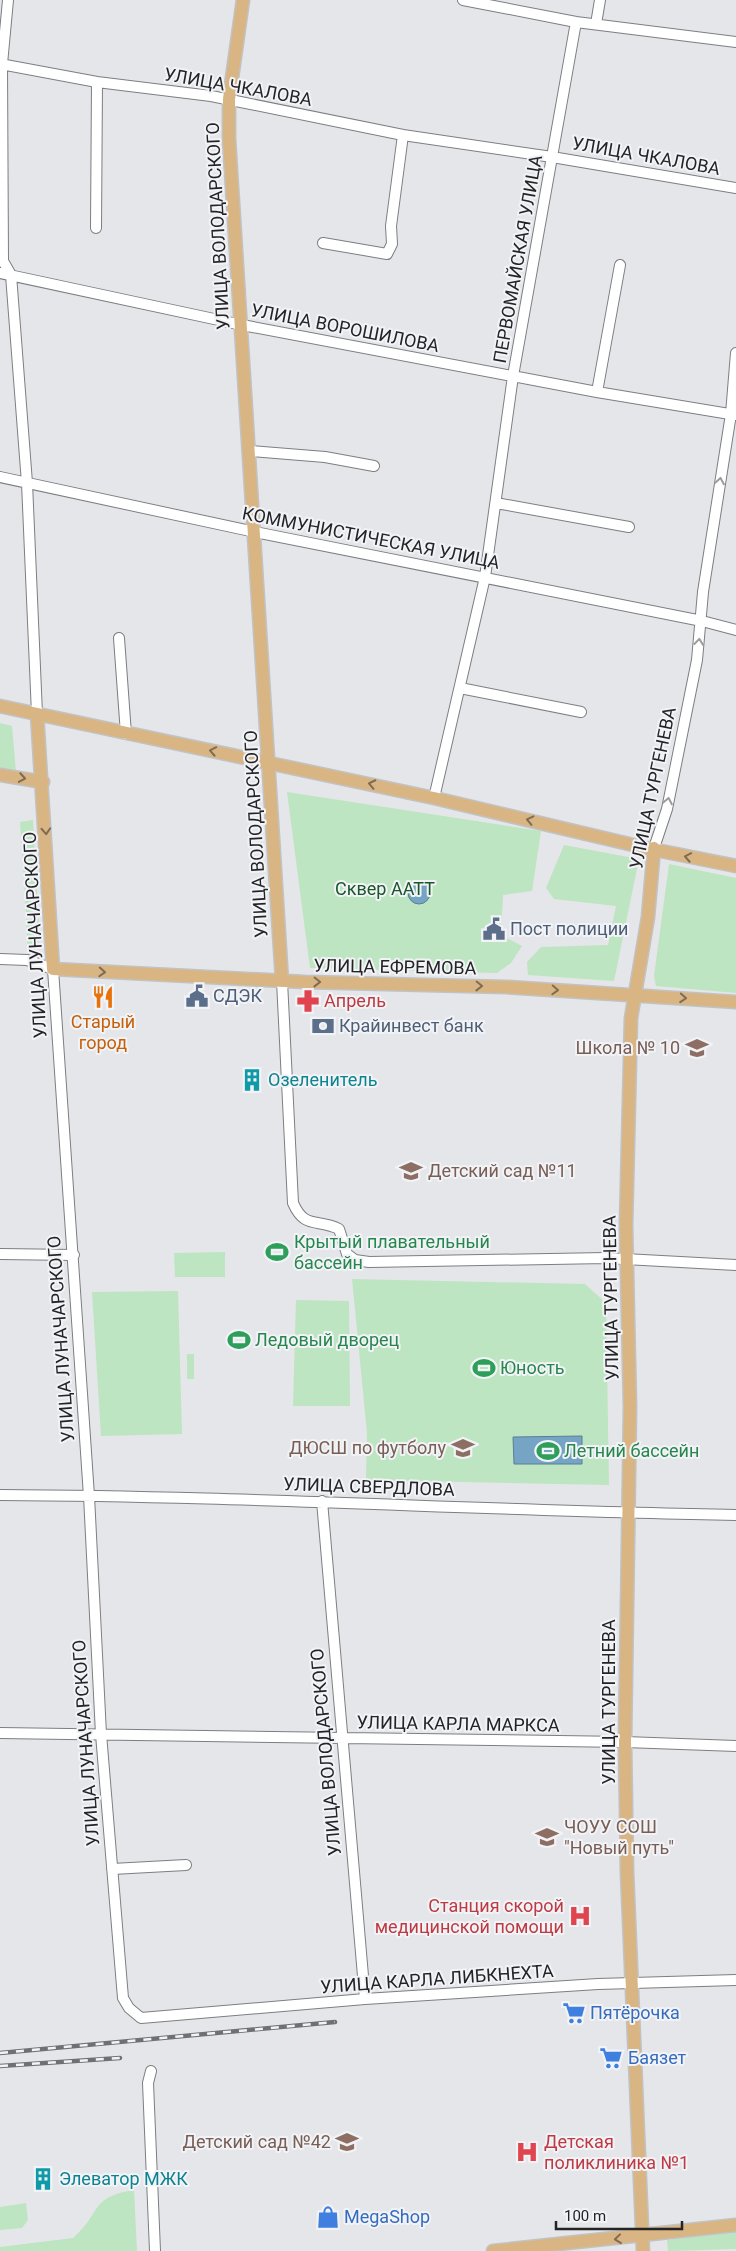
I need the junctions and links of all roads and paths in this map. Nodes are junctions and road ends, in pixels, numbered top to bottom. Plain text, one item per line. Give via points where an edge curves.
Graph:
1 (8, 0) edge
2 (243, 0) edge
3 (463, 0) edge
4 (600, 0) edge
5 (576, 22) junction
6 (596, 24) junction
7 (736, 42) edge
8 (1, 64) edge
9 (97, 82) junction
10 (229, 99) junction
11 (403, 135) junction
12 (552, 157) junction
13 (736, 188) edge
14 (96, 228) dead end
15 (323, 243) dead end
16 (620, 265) dead end
17 (5, 274) edge
18 (242, 325) junction
19 (736, 353) edge
20 (513, 376) junction
21 (597, 392) junction
22 (733, 414) edge
23 (250, 451) junction
24 (374, 466) dead end
25 (0, 478) edge
26 (27, 483) junction
27 (496, 503) junction
28 (629, 527) dead end
29 (255, 532) junction
30 (485, 577) junction
31 (702, 621) junction
32 (736, 630) edge
33 (119, 638) dead end
34 (460, 688) junction
35 (0, 706) edge
36 (581, 712) dead end
37 (37, 714) junction
38 (126, 734) junction
39 (269, 762) junction
40 (0, 775) edge
41 (43, 782) junction
42 (434, 798) junction
43 (654, 848) junction
44 (736, 866) edge
45 (0, 959) edge
46 (54, 969) junction
47 (282, 981) junction
48 (634, 994) junction
49 (736, 1002) edge
50 (0, 1254) edge
51 (74, 1255) junction
52 (627, 1260) junction
53 (736, 1265) edge
54 (0, 1495) edge
55 (89, 1496) junction
56 (322, 1501) junction
57 (628, 1513) junction
58 (736, 1515) edge
59 (0, 1733) edge
60 (101, 1734) junction
61 (342, 1739) junction
62 (624, 1742) junction
63 (736, 1746) edge
64 (186, 1865) dead end
65 (112, 1869) junction
66 (736, 1980) edge
67 (630, 1984) junction
68 (365, 1999) junction
69 (141, 2018) joint
70 (151, 2071) dead end
71 (736, 2225) edge
72 (642, 2236) junction
73 (155, 2251) edge
74 (493, 2251) edge
75 (643, 2251) edge

1 - 8 street, УЛИЦА ЛУНАЧАРСКОГО
2 - 10 main road, УЛИЦА ВОЛОДАРСКОГО
3 - 5 street
4 - 6 street
5 - 6 street
5 - 12 street, ПЕРВОМАЙСКАЯ УЛИЦА
6 - 7 street
8 - 9 street, УЛИЦА ЧКАЛОВА
8 - 17 street, УЛИЦА ЛУНАЧАРСКОГО
9 - 10 street, УЛИЦА ЧКАЛОВА
9 - 14 street
10 - 11 street, УЛИЦА ЧКАЛОВА
10 - 18 main road, УЛИЦА ВОЛОДАРСКОГО
11 - 12 street, УЛИЦА ЧКАЛОВА
11 - 15 street via 391,226 392,244 387,254
12 - 13 street, УЛИЦА ЧКАЛОВА
12 - 20 street, ПЕРВОМАЙСКАЯ УЛИЦА
16 - 21 street
17 - 18 street, УЛИЦА ВОРОШИЛОВА
17 - 26 street, УЛИЦА ЛУНАЧАРСКОГО
18 - 20 street, УЛИЦА ВОРОШИЛОВА
18 - 23 main road, УЛИЦА ВОЛОДАРСКОГО
19 - 22 street, УЛИЦА ТУРГЕНЕВА
20 - 21 street, УЛИЦА ВОРОШИЛОВА
20 - 27 street, ПЕРВОМАЙСКАЯ УЛИЦА
21 - 22 street, УЛИЦА ВОРОШИЛОВА
31 -> 22 street, УЛИЦА ТУРГЕНЕВА via 703,592
23 - 24 street via 325,457
23 - 29 main road, УЛИЦА ВОЛОДАРСКОГО
25 - 26 street, КОММУНИСТИЧЕСКАЯ УЛИЦА
26 - 29 street, КОММУНИСТИЧЕСКАЯ УЛИЦА
26 - 37 street, УЛИЦА ЛУНАЧАРСКОГО
27 - 28 street
27 - 30 street, ПЕРВОМАЙСКАЯ УЛИЦА
29 - 30 street, КОММУНИСТИЧЕСКАЯ УЛИЦА
29 - 39 main road, УЛИЦА ВОЛОДАРСКОГО
30 - 31 street, КОММУНИСТИЧЕСКАЯ УЛИЦА
30 - 34 street, ПЕРВОМАЙСКАЯ УЛИЦА
31 - 32 street, КОММУНИСТИЧЕСКАЯ УЛИЦА
43 -> 31 street, УЛИЦА ТУРГЕНЕВА via 667,809
33 - 38 street
34 - 36 street
34 - 42 street, ПЕРВОМАЙСКАЯ УЛИЦА
35 - 37 main road
37 - 38 main road
37 - 41 main road, УЛИЦА ЛУНАЧАРСКОГО
39 -> 38 main road
42 -> 39 main road
39 - 47 main road, УЛИЦА ВОЛОДАРСКОГО
40 -> 41 main road
41 -> 46 main road, УЛИЦА ЛУНАЧАРСКОГО
43 -> 42 main road
44 -> 43 main road
43 - 48 main road, УЛИЦА ТУРГЕНЕВА via 648,917
45 - 46 street via 27,960
46 -> 47 main road, УЛИЦА ЕФРЕМОВА
46 - 51 street, УЛИЦА ЛУНАЧАРСКОГО
47 -> 48 main road, УЛИЦА ЕФРЕМОВА
47 - 52 street, УЛИЦА ВОЛОДАРСКОГО via 293,1203 298,1215 307,1221 330,1224 339,1229 347,1254 355,1260 369,1262
48 -> 49 main road, УЛИЦА ЕФРЕМОВА
48 - 52 main road, УЛИЦА ТУРГЕНЕВА via 627,1140
50 - 51 street
51 - 55 street, УЛИЦА ЛУНАЧАРСКОГО
52 - 53 street
52 - 57 main road, УЛИЦА ТУРГЕНЕВА
54 - 55 street, УЛИЦА СВЕРДЛОВА
55 - 56 street, УЛИЦА СВЕРДЛОВА
55 - 60 street, УЛИЦА ЛУНАЧАРСКОГО
56 - 57 street, УЛИЦА СВЕРДЛОВА
56 - 61 street, УЛИЦА ВОЛОДАРСКОГО
57 - 58 street, УЛИЦА СВЕРДЛОВА
57 - 62 main road, УЛИЦА ТУРГЕНЕВА
59 - 60 street, УЛИЦА КАРЛА МАРКСА
60 - 61 street, УЛИЦА КАРЛА МАРКСА
60 - 65 street, УЛИЦА ЛУНАЧАРСКОГО
61 - 62 street, УЛИЦА КАРЛА МАРКСА
61 - 68 street, УЛИЦА ВОЛОДАРСКОГО
62 - 63 street, УЛИЦА КАРЛА МАРКСА
62 - 67 main road, УЛИЦА ТУРГЕНЕВА
64 - 65 street, УЛИЦА ЛУНАЧАРСКОГО
65 - 69 street, УЛИЦА ЛУНАЧАРСКОГО via 124,1998 129,2008
66 - 67 street, УЛИЦА КАРЛА ЛИБКНЕХТА
67 - 68 street, УЛИЦА КАРЛА ЛИБКНЕХТА
67 - 72 main road, УЛИЦА ТУРГЕНЕВА
68 - 69 street, УЛИЦА КАРЛА ЛИБКНЕХТА
70 - 73 street via 148,2083
71 - 72 main road
72 -> 74 main road
72 - 75 main road, УЛИЦА ТУРГЕНЕВА

